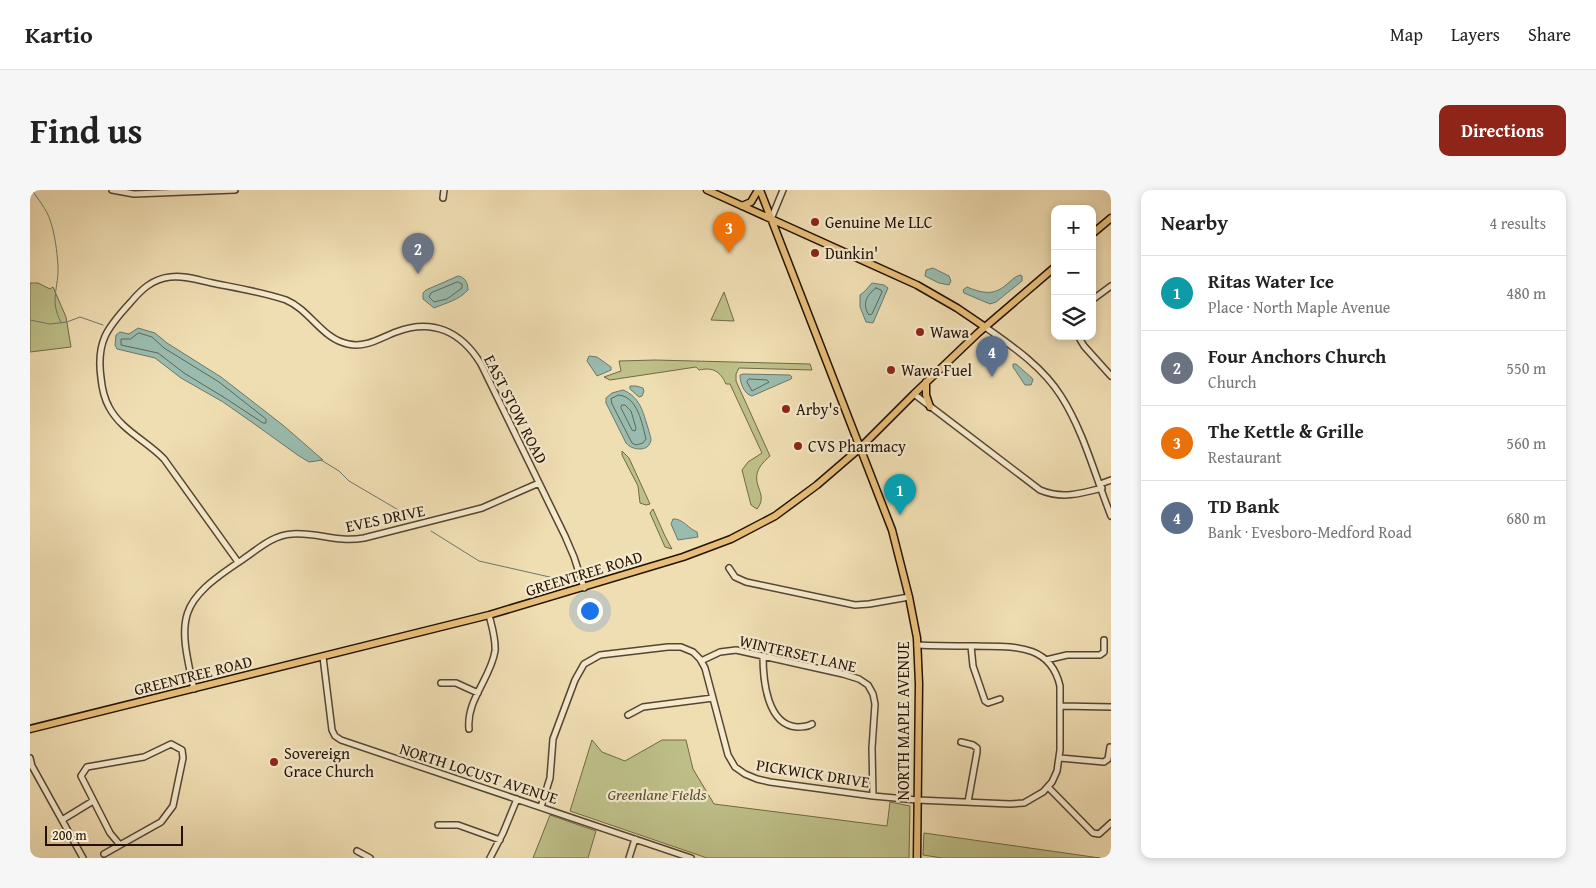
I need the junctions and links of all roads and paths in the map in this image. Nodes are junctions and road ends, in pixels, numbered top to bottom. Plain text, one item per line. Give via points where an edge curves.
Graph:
1 (112, 190) edge
2 (239, 190) edge
3 (444, 190) edge
4 (707, 190) edge
5 (759, 190) edge
6 (783, 190) edge
7 (172, 191) edge
8 (443, 198) dead end
9 (742, 206) junction
10 (1111, 218) edge
11 (771, 219) junction
12 (1096, 231) edge
13 (1051, 270) edge
14 (1111, 286) edge
15 (1096, 297) edge
16 (985, 327) junction
17 (1080, 340) edge
18 (1111, 376) edge
19 (926, 382) junction
20 (914, 394) junction
21 (930, 407) junction
22 (860, 448) junction
23 (1111, 480) edge
24 (539, 483) junction
25 (1101, 486) junction
26 (1111, 516) edge
27 (238, 562) junction
28 (729, 568) dead end
29 (584, 588) junction
30 (909, 597) junction
31 (489, 615) junction
32 (1104, 640) dead end
33 (917, 645) junction
34 (971, 646) junction
35 (323, 656) junction
36 (764, 656) junction
37 (1046, 660) junction
38 (701, 661) junction
39 (441, 683) dead end
40 (194, 689) junction
41 (478, 692) junction
42 (713, 698) junction
43 (1000, 699) dead end
44 (1061, 706) junction
45 (1111, 707) edge
46 (628, 716) dead end
47 (812, 724) dead end
48 (30, 729) edge
49 (469, 729) dead end
50 (961, 742) dead end
51 (1110, 747) edge
52 (30, 758) edge
53 (1060, 758) junction
54 (1048, 787) junction
55 (873, 796) junction
56 (518, 799) junction
57 (917, 800) junction
58 (93, 802) junction
59 (968, 802) junction
60 (541, 807) junction
61 (62, 820) junction
62 (1111, 823) edge
63 (438, 825) dead end
64 (635, 839) junction
65 (500, 840) junction
66 (120, 845) junction
67 (357, 850) dead end
68 (104, 854) dead end
69 (83, 858) edge
70 (370, 858) edge
71 (490, 858) edge
72 (630, 858) edge
73 (692, 858) edge
74 (917, 858) edge

1 - 7 street via 127,193
2 - 7 street
3 - 8 street
4 - 9 main road
5 - 9 main road via 751,202
5 - 11 main road, NORTH MAPLE AVENUE
6 - 11 street
9 - 11 main road
10 - 12 main road
11 - 16 main road via 917,285
11 - 22 main road, NORTH MAPLE AVENUE
13 - 16 main road, GREENTREE ROAD
14 - 15 street
16 - 19 main road, GREENTREE ROAD
16 - 25 street via 1033,363 1061,395
17 - 18 street
19 - 20 main road, GREENTREE ROAD
19 - 21 main road
20 - 21 street
20 - 22 main road, GREENTREE ROAD
21 - 25 street via 1034,486 1057,495 1076,495
22 - 29 main road, GREENTREE ROAD via 801,497 754,528 707,548
22 - 30 main road, NORTH MAPLE AVENUE via 896,540
23 - 25 street
24 - 27 street, EVES DRIVE via 482,508 364,538 345,540 286,535 271,540
24 - 27 street, EAST STOW ROAD via 476,356 449,332 416,326 371,342 348,344 328,334 300,307 286,300 178,277 158,280 146,286 106,333 100,350 104,394 118,420 164,459
24 - 29 street, EAST STOW ROAD via 572,550
25 - 26 street
27 - 40 street, EVES DRIVE via 202,589 189,608 184,639
28 - 30 street via 735,577 746,582 856,605
29 - 31 main road, GREENTREE ROAD
30 - 33 main road, NORTH MAPLE AVENUE
31 - 35 main road, GREENTREE ROAD
31 - 41 street via 495,642 494,654
32 - 37 street via 1104,652 1100,655 1067,655
33 - 34 street
33 - 57 main road, NORTH MAPLE AVENUE via 920,684
34 - 37 street via 1025,648
34 - 43 street via 973,666 986,703
35 - 40 main road, GREENTREE ROAD
35 - 56 street, NORTH LOCUST AVENUE via 335,736
36 - 38 street, WINTERSET LANE via 730,650
36 - 47 street via 769,700 778,719 791,726
36 - 55 street, WINTERSET LANE via 849,675 868,685 874,704
37 - 44 street via 1059,682
38 - 42 street, PICKWICK DRIVE
38 - 60 street via 687,649 668,647 605,654 584,664 555,733 550,778
39 - 41 street via 458,684
40 - 48 main road, GREENTREE ROAD
41 - 49 street via 470,711
42 - 46 street via 643,707
42 - 55 street, PICKWICK DRIVE via 728,755 745,774 770,782
44 - 45 street
44 - 53 street
50 - 59 street via 977,748
51 - 53 street via 1108,759 1104,762
52 - 61 street
53 - 54 street via 1056,775
54 - 59 street, PICKWICK DRIVE via 1024,803
54 - 62 street via 1093,833 1099,834
55 - 57 street, PICKWICK DRIVE
56 - 60 street, NORTH LOCUST AVENUE
56 - 65 street
57 - 59 street, PICKWICK DRIVE
57 - 74 main road, NORTH MAPLE AVENUE
58 - 61 street
58 - 66 street
58 - 66 street via 81,776 87,767 144,757 171,744 182,750 172,806 160,822
60 - 64 street, NORTH LOCUST AVENUE
61 - 69 street
63 - 65 street via 458,825
64 - 72 street
64 - 73 street, NORTH LOCUST AVENUE
65 - 71 street
66 - 68 street
67 - 70 street

